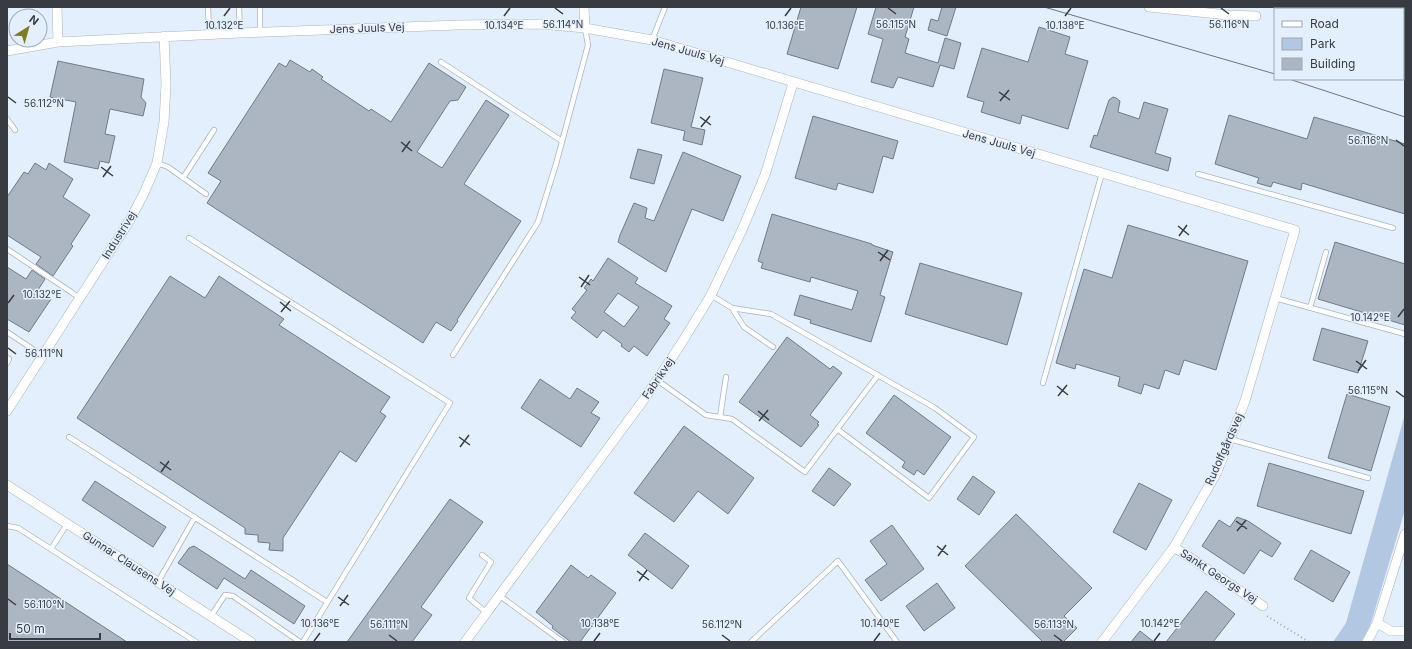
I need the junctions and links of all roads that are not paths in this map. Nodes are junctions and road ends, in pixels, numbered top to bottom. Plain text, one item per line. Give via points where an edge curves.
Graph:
1 (57, 7) edge
2 (208, 7) edge
3 (239, 7) edge
4 (260, 7) edge
5 (584, 7) edge
6 (665, 7) edge
7 (1149, 7) edge
8 (1256, 16) dead end
9 (585, 28) junction
10 (260, 32) junction
11 (240, 33) junction
12 (209, 34) junction
13 (164, 36) junction
14 (652, 40) junction
15 (58, 42) junction
16 (7, 51) edge
17 (441, 62) dead end
18 (794, 82) junction
19 (7, 118) edge
20 (15, 130) dead end
21 (214, 130) dead end
22 (562, 141) junction
23 (157, 164) junction
24 (1102, 174) junction
25 (1198, 174) dead end
26 (183, 178) junction
27 (206, 194) dead end
28 (1393, 228) dead end
29 (1295, 230) joint
30 (189, 238) dead end
31 (7, 249) edge
32 (1326, 252) dead end
33 (711, 295) junction
34 (80, 298) junction
35 (1275, 298) junction
36 (732, 308) junction
37 (1310, 308) junction
38 (7, 332) edge
39 (1405, 334) edge
40 (773, 347) dead end
41 (453, 355) dead end
42 (43, 356) junction
43 (7, 358) edge
44 (7, 363) edge
45 (878, 375) junction
46 (726, 377) dead end
47 (657, 380) junction
48 (1043, 383) dead end
49 (7, 411) edge
50 (720, 417) junction
51 (837, 429) junction
52 (70, 437) dead end
53 (1230, 438) junction
54 (1368, 478) dead end
55 (7, 485) edge
56 (195, 517) junction
57 (67, 524) junction
58 (7, 526) edge
59 (1405, 534) edge
60 (1174, 547) junction
61 (51, 549) junction
62 (482, 555) dead end
63 (158, 582) junction
64 (500, 596) junction
65 (327, 602) junction
66 (1263, 606) road end
67 (487, 613) junction
68 (211, 616) junction
69 (1377, 623) junction
70 (1405, 631) edge
71 (196, 642) edge
72 (251, 642) edge
73 (300, 642) edge
74 (303, 642) edge
75 (465, 642) edge
76 (563, 642) edge
77 (751, 642) edge
78 (897, 642) edge
79 (1102, 642) edge
80 (1367, 642) edge

1 - 15 street
2 - 12 lane
3 - 11 lane
4 - 10 lane
5 - 9 street
6 - 14 lane
7 - 8 street
9 - 10 street, Jens Juuls Vej via 540,24 458,25
9 - 14 street, Jens Juuls Vej
9 - 22 lane via 588,45
10 - 11 street, Jens Juuls Vej
11 - 12 street, Jens Juuls Vej
12 - 13 street, Jens Juuls Vej
13 - 15 street, Jens Juuls Vej
13 - 23 street, Industrivej via 164,122
14 - 18 street, Jens Juuls Vej
15 - 16 street, Jens Juuls Vej
17 - 22 lane
18 - 24 street, Jens Juuls Vej
18 - 33 street, Fabrikvej via 765,175
19 - 20 lane
21 - 26 lane
22 - 41 lane via 538,222
23 - 26 lane via 168,167
23 - 34 street, Industrivej via 130,220
24 - 29 street, Jens Juuls Vej
24 - 48 lane
25 - 28 lane
26 - 27 lane
29 - 35 street, Rudolfgårdsvej
30 - 65 lane via 450,403
31 - 34 lane
32 - 37 lane
33 - 36 lane
33 - 47 street, Fabrikvej
34 - 42 street, Industrivej
35 - 37 lane
35 - 53 street, Rudolfgårdsvej via 1245,401
36 - 40 lane via 744,327
36 - 45 lane via 771,314
37 - 39 lane
38 - 42 lane
42 - 49 street, Industrivej
43 - 44 lane
45 - 51 lane
45 - 51 lane via 935,408 974,437 929,498
46 - 50 lane
47 - 50 lane via 706,415
47 - 64 street, Fabrikvej
50 - 51 lane via 732,419 805,472
52 - 56 lane
53 - 54 lane
53 - 60 street, Rudolfgårdsvej via 1216,472
55 - 57 street, Gunnar Clausens Vej
56 - 63 lane
56 - 65 lane
57 - 61 lane
57 - 63 street, Gunnar Clausens Vej
58 - 61 lane via 18,528
59 - 69 street
60 - 66 street, Sankt Georgs Vej
60 - 79 street, Rudolfgårdsvej
61 - 71 lane
62 - 67 lane via 491,562 469,598
63 - 68 street, Gunnar Clausens Vej
64 - 67 street, Fabrikvej
64 - 76 lane
65 - 74 lane
67 - 75 street, Fabrikvej
68 - 72 street, Gunnar Clausens Vej
68 - 73 lane via 225,595 233,596
69 - 70 street via 1391,631
69 - 80 street
77 - 78 lane via 838,561

